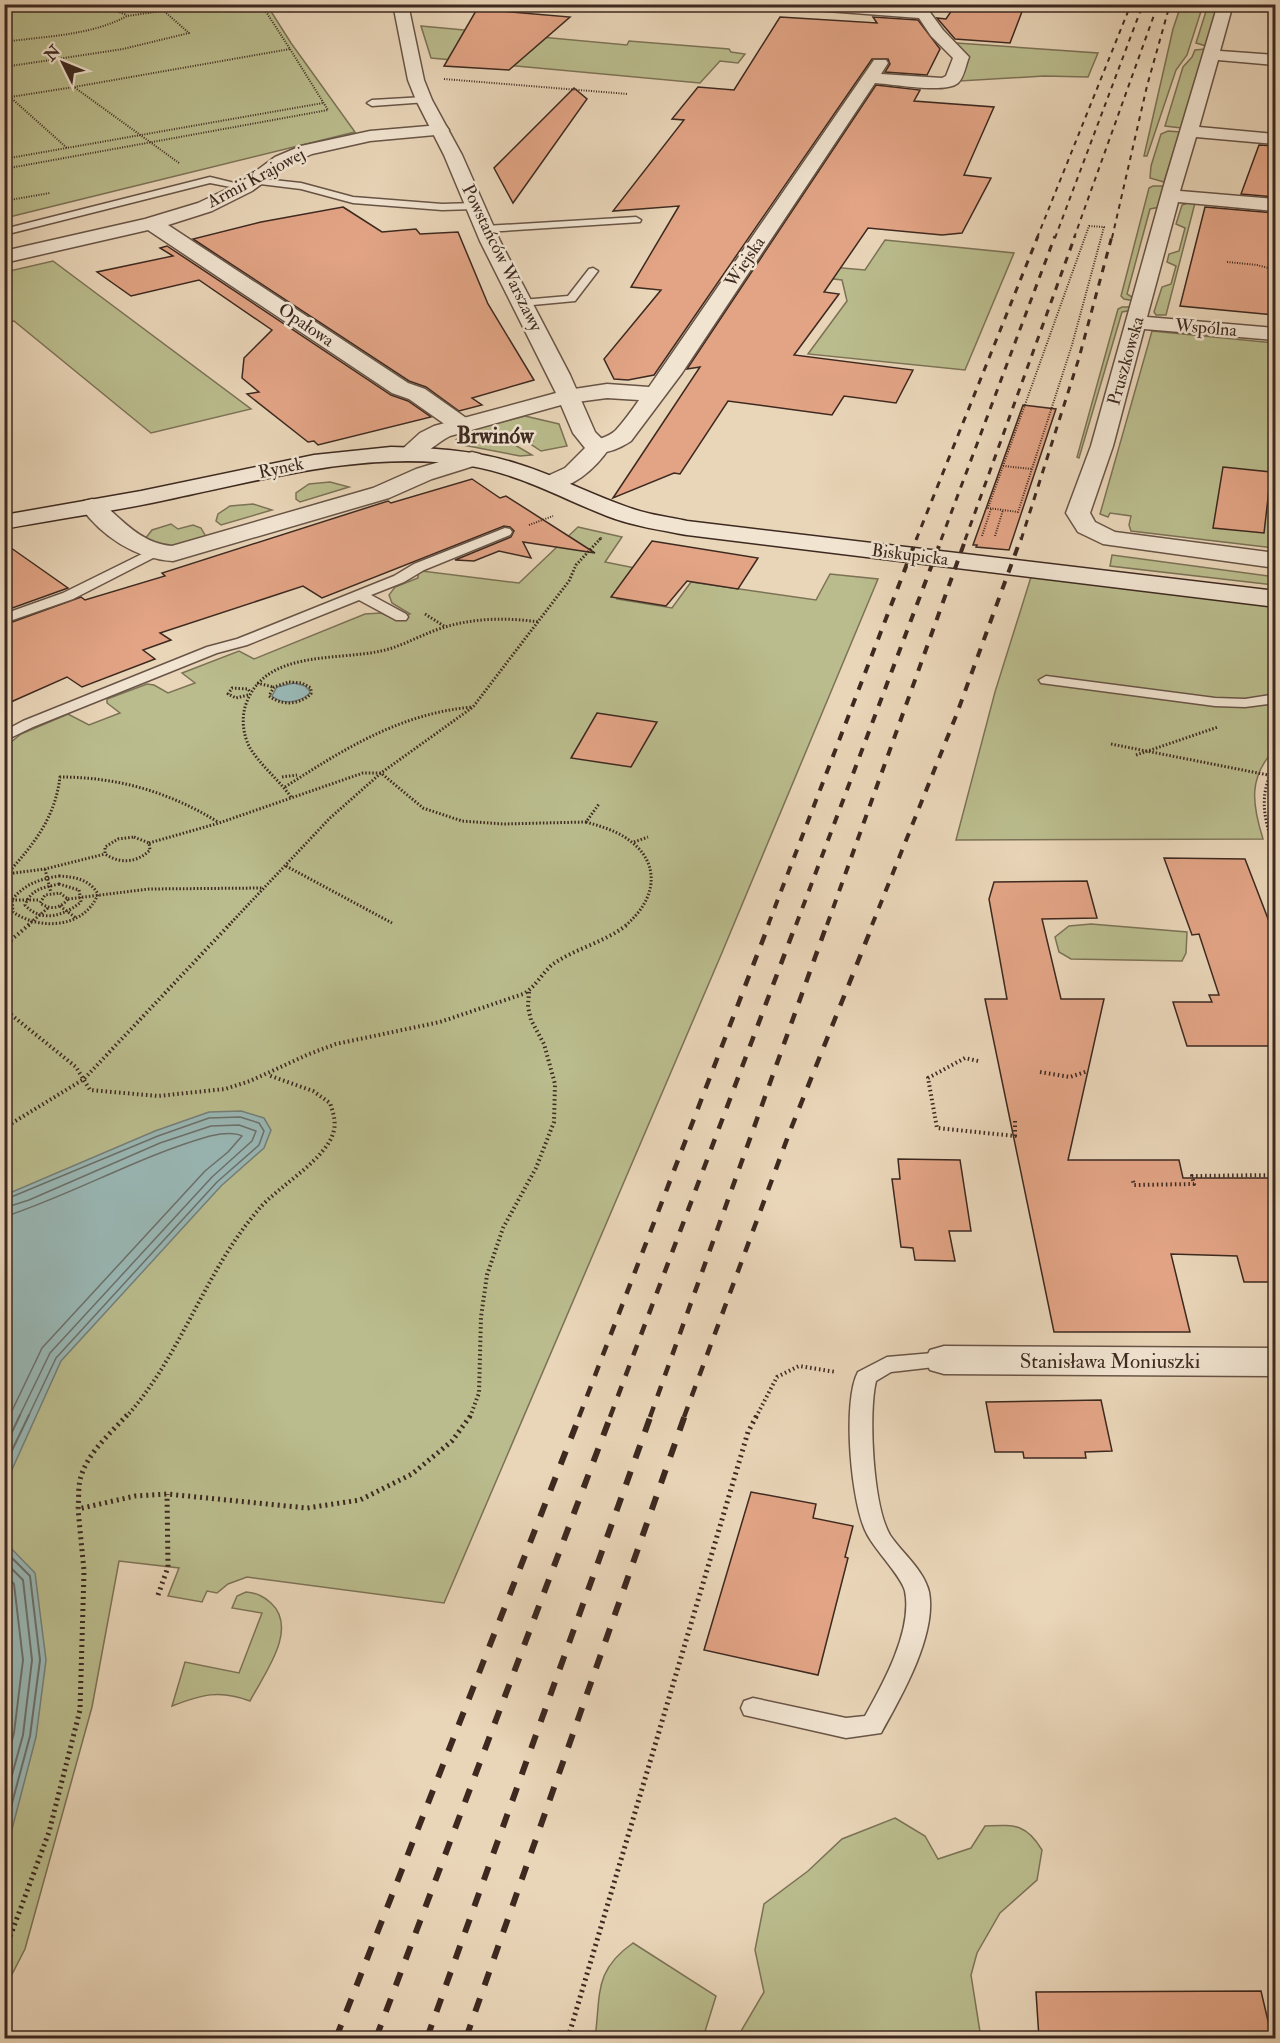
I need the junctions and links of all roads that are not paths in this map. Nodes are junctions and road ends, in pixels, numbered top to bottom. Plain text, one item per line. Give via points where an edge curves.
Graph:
1 (400, 4) edge
2 (801, 4) edge
3 (1226, 4) edge
4 (1211, 55) junction
5 (1275, 60) edge
6 (424, 100) junction
7 (372, 103) dead end
8 (440, 130) junction
9 (1189, 131) junction
10 (1275, 139) edge
11 (190, 170) road end
12 (210, 180) junction
13 (251, 184) junction
14 (1172, 188) junction
15 (1275, 205) edge
16 (475, 206) junction
17 (636, 220) dead end
18 (150, 224) junction
19 (485, 229) junction
20 (4, 232) edge
21 (10, 251) edge
22 (593, 271) dead end
23 (522, 303) junction
24 (1137, 322) junction
25 (1275, 334) edge
26 (655, 393) junction
27 (569, 396) junction
28 (461, 425) junction
29 (599, 447) junction
30 (410, 453) junction
31 (472, 459) junction
32 (551, 483) junction
33 (92, 506) junction
34 (4, 522) edge
35 (505, 532) road end
36 (152, 552) junction
37 (1275, 561) edge
38 (360, 595) junction
39 (1275, 598) edge
40 (401, 617) dead end
41 (4, 619) edge
42 (1046, 680) dead end
43 (1275, 698) edge
44 (4, 737) edge
45 (944, 1360) joint
46 (1275, 1362) edge
47 (753, 1708) dead end

1 - 6 street, Powstańców Warszawy
2 - 26 street, Wiejska via 924,14 961,57 953,79 945,83 920,83 874,71
3 - 4 street, Pruszkowska
4 - 5 street
4 - 9 street, Pruszkowska
6 - 7 lane
6 - 8 street, Powstańców Warszawy
8 - 13 street, Armii Krajowej via 378,135 320,146 288,158
8 - 16 street, Powstańców Warszawy
9 - 10 street
9 - 14 street, Pruszkowska
11 - 12 lane
12 - 13 lane
12 - 20 lane
13 - 16 lane via 301,186 353,200
13 - 18 street, Armii Krajowej via 205,207
14 - 15 street
14 - 24 street, Pruszkowska
16 - 19 street, Powstańców Warszawy
17 - 19 lane
18 - 21 street, Armii Krajowej
18 - 28 street, Opałowa
19 - 23 street, Powstańców Warszawy
22 - 23 lane via 571,299
23 - 27 street, Powstańców Warszawy
24 - 25 street, Wspólna
24 - 37 street, Pruszkowska via 1079,518 1094,532 1122,541
26 - 27 street via 607,391
26 - 29 street, Wiejska via 623,436
27 - 28 street
27 - 29 street, Powstańców Warszawy via 584,433
28 - 30 street via 431,436
29 - 32 street via 573,473
30 - 31 street, Rynek
30 - 33 street, Rynek via 333,458
31 - 32 street, Rynek
31 - 36 street via 381,493 192,550 173,554
32 - 39 street, Biskupicka via 619,512 687,528
33 - 34 street, Rynek
33 - 36 street via 124,536
35 - 38 lane
36 - 41 lane via 69,596
38 - 40 lane
38 - 44 lane via 242,642 203,653
42 - 43 lane via 1215,702
45 - 46 street, Stanisława Moniuszki
45 - 47 lane via 887,1365 866,1377 861,1396 858,1431 869,1513 878,1534 917,1589 918,1604 909,1648 889,1696 872,1726 846,1728

